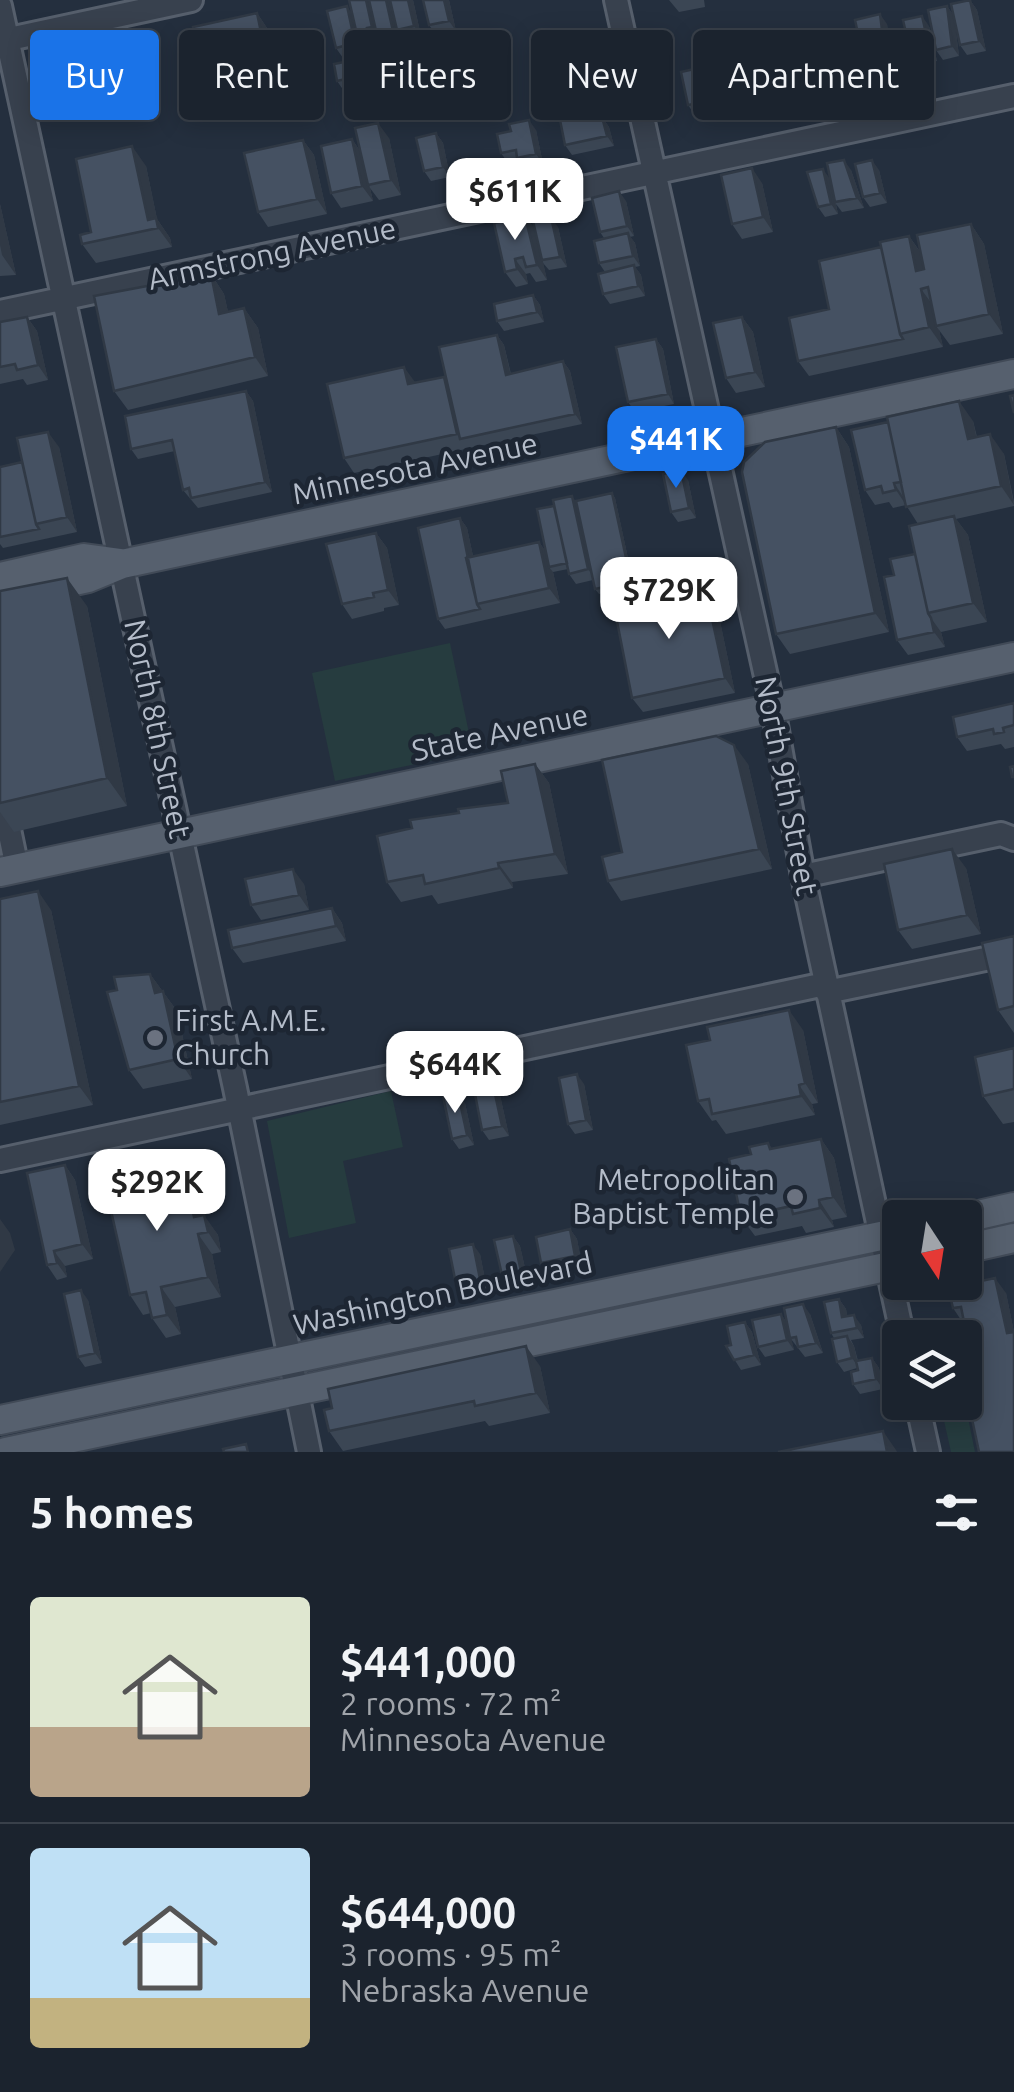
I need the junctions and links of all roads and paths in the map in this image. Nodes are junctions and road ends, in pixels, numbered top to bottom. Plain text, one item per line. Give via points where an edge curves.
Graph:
1 (192, 0) edge
2 (616, 0) edge
3 (0, 6) edge
4 (4, 41) edge
5 (1014, 96) edge
6 (656, 172) junction
7 (64, 299) junction
8 (0, 312) edge
9 (1014, 374) edge
10 (715, 438) junction
11 (122, 564) junction
12 (0, 576) edge
13 (0, 597) edge
14 (1014, 657) edge
15 (773, 708) junction
16 (0, 786) edge
17 (178, 834) junction
18 (1014, 839) edge
19 (8, 870) edge
20 (803, 876) junction
21 (1014, 952) edge
22 (826, 988) junction
23 (239, 1108) junction
24 (0, 1160) edge
25 (882, 1203) edge
26 (1014, 1207) edge
27 (982, 1214) edge
28 (882, 1236) edge
29 (1014, 1238) edge
30 (982, 1246) edge
31 (882, 1268) edge
32 (288, 1360) junction
33 (295, 1390) junction
34 (0, 1420) edge
35 (921, 1420) edge
36 (6, 1452) edge
37 (308, 1452) edge
38 (928, 1452) edge

1 - 4 street
2 - 6 street, North 9th Street
3 - 4 street, North 8th Street
4 - 7 street, North 8th Street
5 - 6 street, Armstrong Avenue
6 - 7 street, Armstrong Avenue
6 - 10 street, North 9th Street
7 - 8 street, Armstrong Avenue
7 - 11 street, North 8th Street
9 - 10 main road, Minnesota Avenue
10 - 11 main road, Minnesota Avenue
10 - 15 street, North 9th Street
11 - 12 main road, Minnesota Avenue via 84,558
11 - 13 main road, Minnesota Avenue
11 - 17 street, North 8th Street
14 - 15 main road, State Avenue
15 - 17 main road, State Avenue
15 - 20 street, North 9th Street
16 - 19 street
17 - 19 main road, State Avenue
17 - 23 street, North 8th Street
18 - 20 street via 1001,834
20 - 22 street, North 9th Street
21 - 22 street
22 - 23 street
22 - 25 street, North 9th Street
23 - 24 street
23 - 32 street, North 8th Street
26 - 27 main road
28 - 32 main road, Washington Boulevard
29 - 30 main road
31 - 33 main road
32 - 33 street, North 8th Street
32 - 34 main road, Washington Boulevard
33 - 36 main road
33 - 37 street, North 8th Street
35 - 38 street

